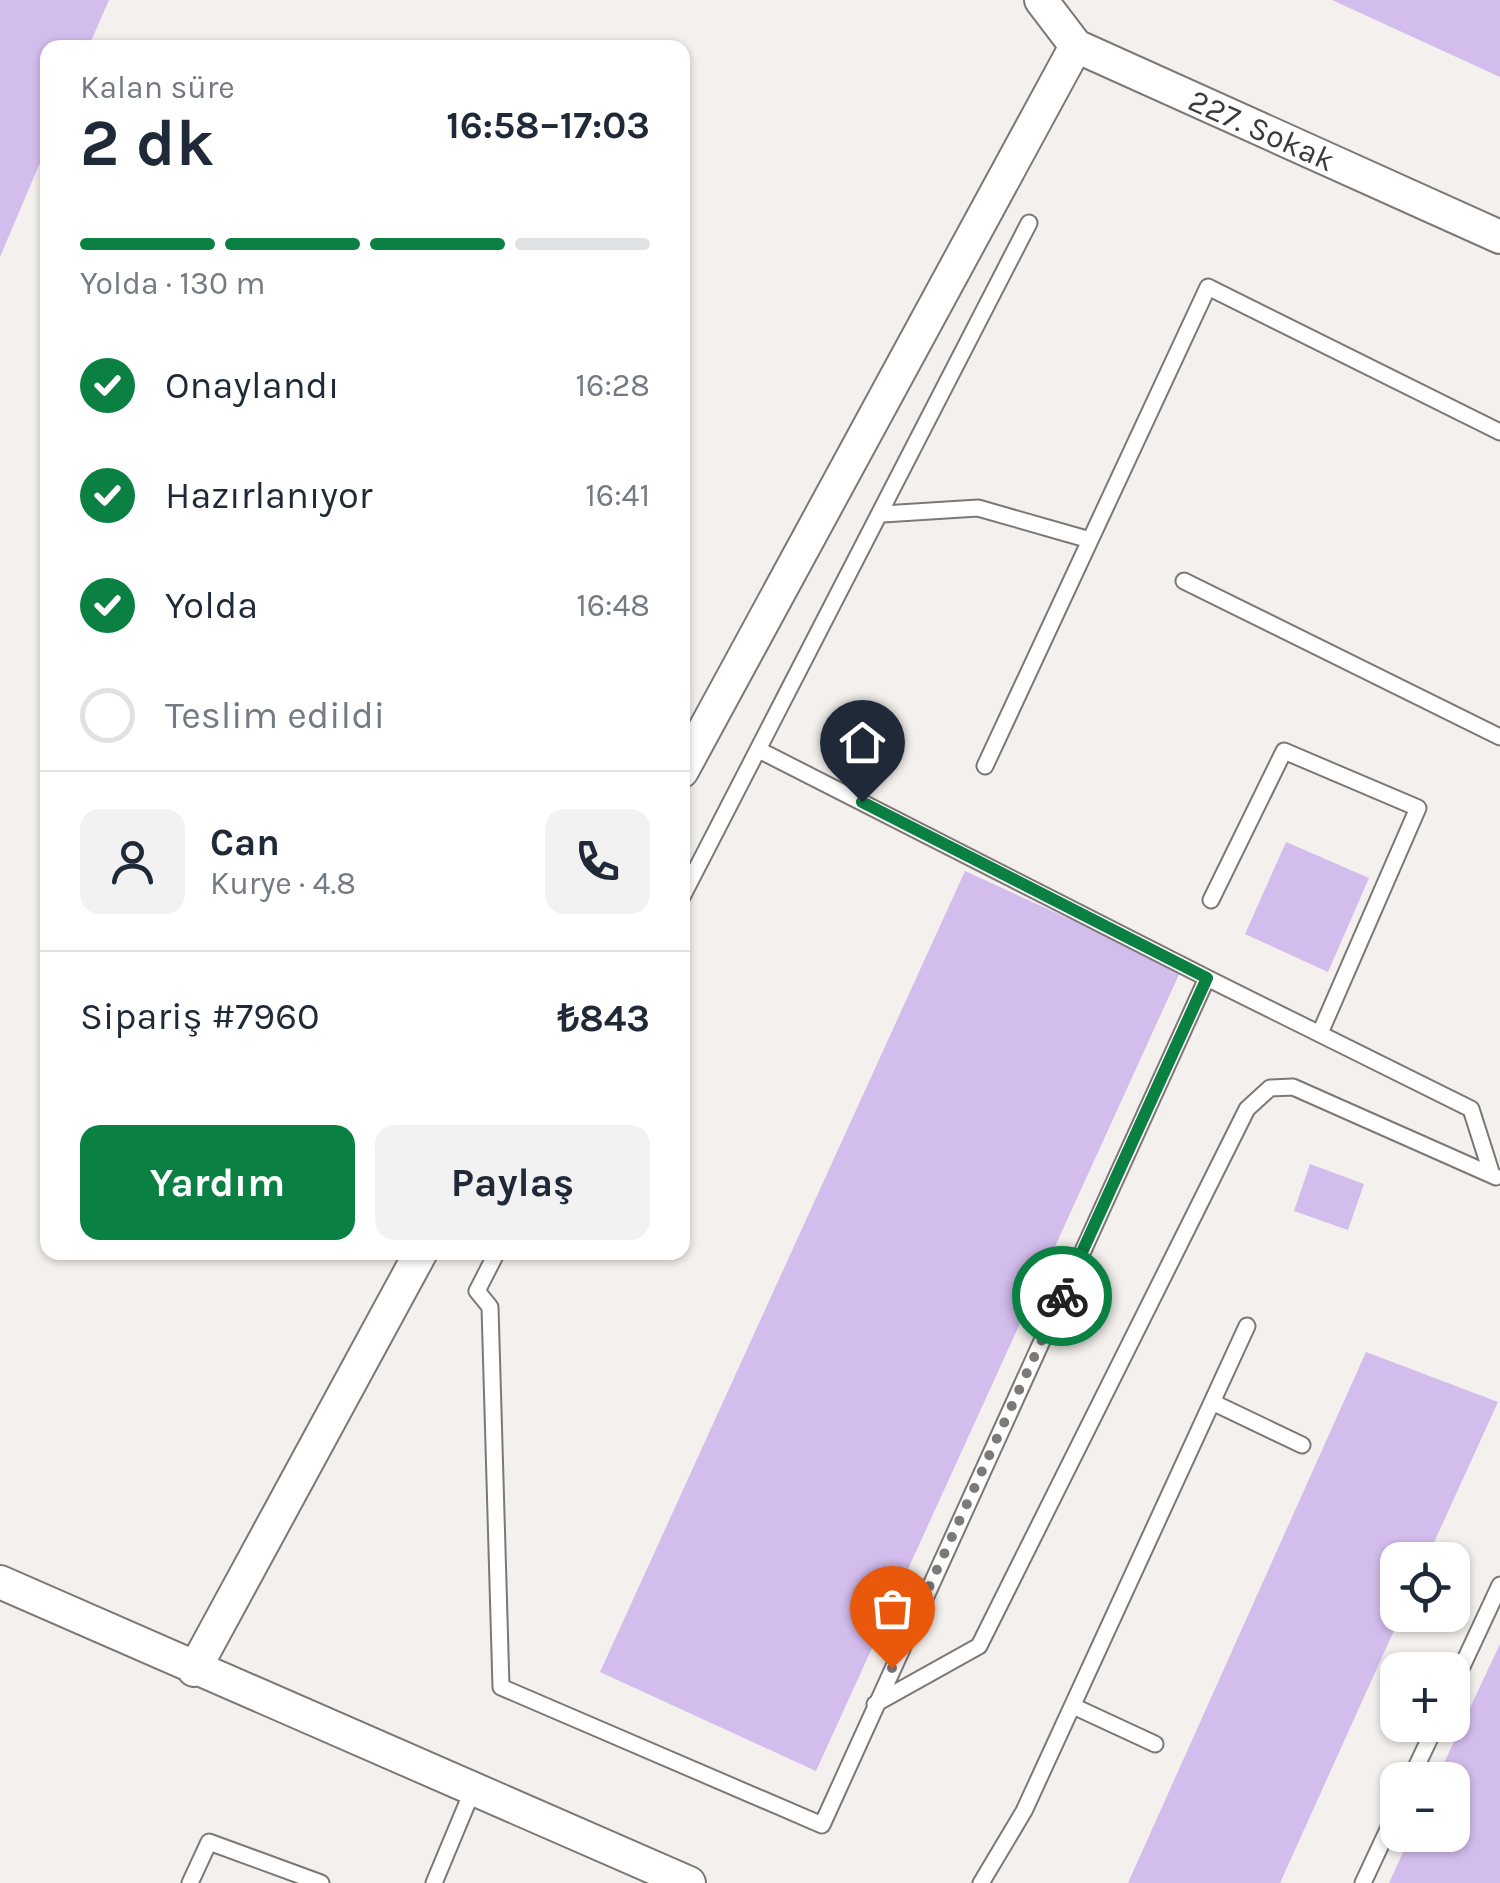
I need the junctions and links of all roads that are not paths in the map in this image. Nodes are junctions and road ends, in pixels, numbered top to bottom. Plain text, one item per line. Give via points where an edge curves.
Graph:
1 (1041, 0) edge
2 (1076, 46) junction
3 (1029, 223) dead end
4 (1500, 237) edge
5 (1500, 432) edge
6 (882, 514) junction
7 (1090, 540) junction
8 (1184, 581) dead end
9 (1500, 737) edge
10 (759, 750) junction
11 (690, 756) edge
12 (984, 766) dead end
13 (690, 882) edge
14 (1212, 900) dead end
15 (1207, 978) junction
16 (1320, 1033) junction
17 (1496, 1177) edge
18 (417, 1260) edge
19 (493, 1260) edge
20 (1247, 1326) dead end
21 (1212, 1402) junction
22 (1302, 1445) dead end
23 (0, 1582) edge
24 (1500, 1584) edge
25 (1469, 1652) edge
26 (194, 1670) junction
27 (875, 1704) junction
28 (1073, 1706) junction
29 (1156, 1744) dead end
30 (474, 1786) junction
31 (1380, 1847) edge
32 (190, 1883) edge
33 (321, 1883) edge
34 (434, 1883) edge
35 (689, 1883) edge
36 (981, 1883) edge
37 (1363, 1883) edge

1 - 2 street, 227. Sokak
2 - 4 street, 227. Sokak
2 - 11 street
3 - 6 lane
5 - 7 lane via 1208,288
6 - 7 lane via 978,508
6 - 10 lane
7 - 12 lane
8 - 9 lane
10 - 13 lane
10 - 15 lane
14 - 16 lane via 1284,751 1418,808
15 - 16 lane
15 - 27 lane
16 - 17 lane via 1471,1109
17 - 27 lane via 1293,1086 1270,1088 1246,1109 979,1646
18 - 26 street
19 - 27 lane via 477,1291 490,1307 500,1687 822,1824
20 - 21 lane
21 - 22 lane
21 - 28 lane
23 - 26 street
24 - 25 lane
26 - 30 street
28 - 29 lane
28 - 36 lane
30 - 34 lane
30 - 35 street
31 - 37 lane
32 - 33 lane via 208,1842

